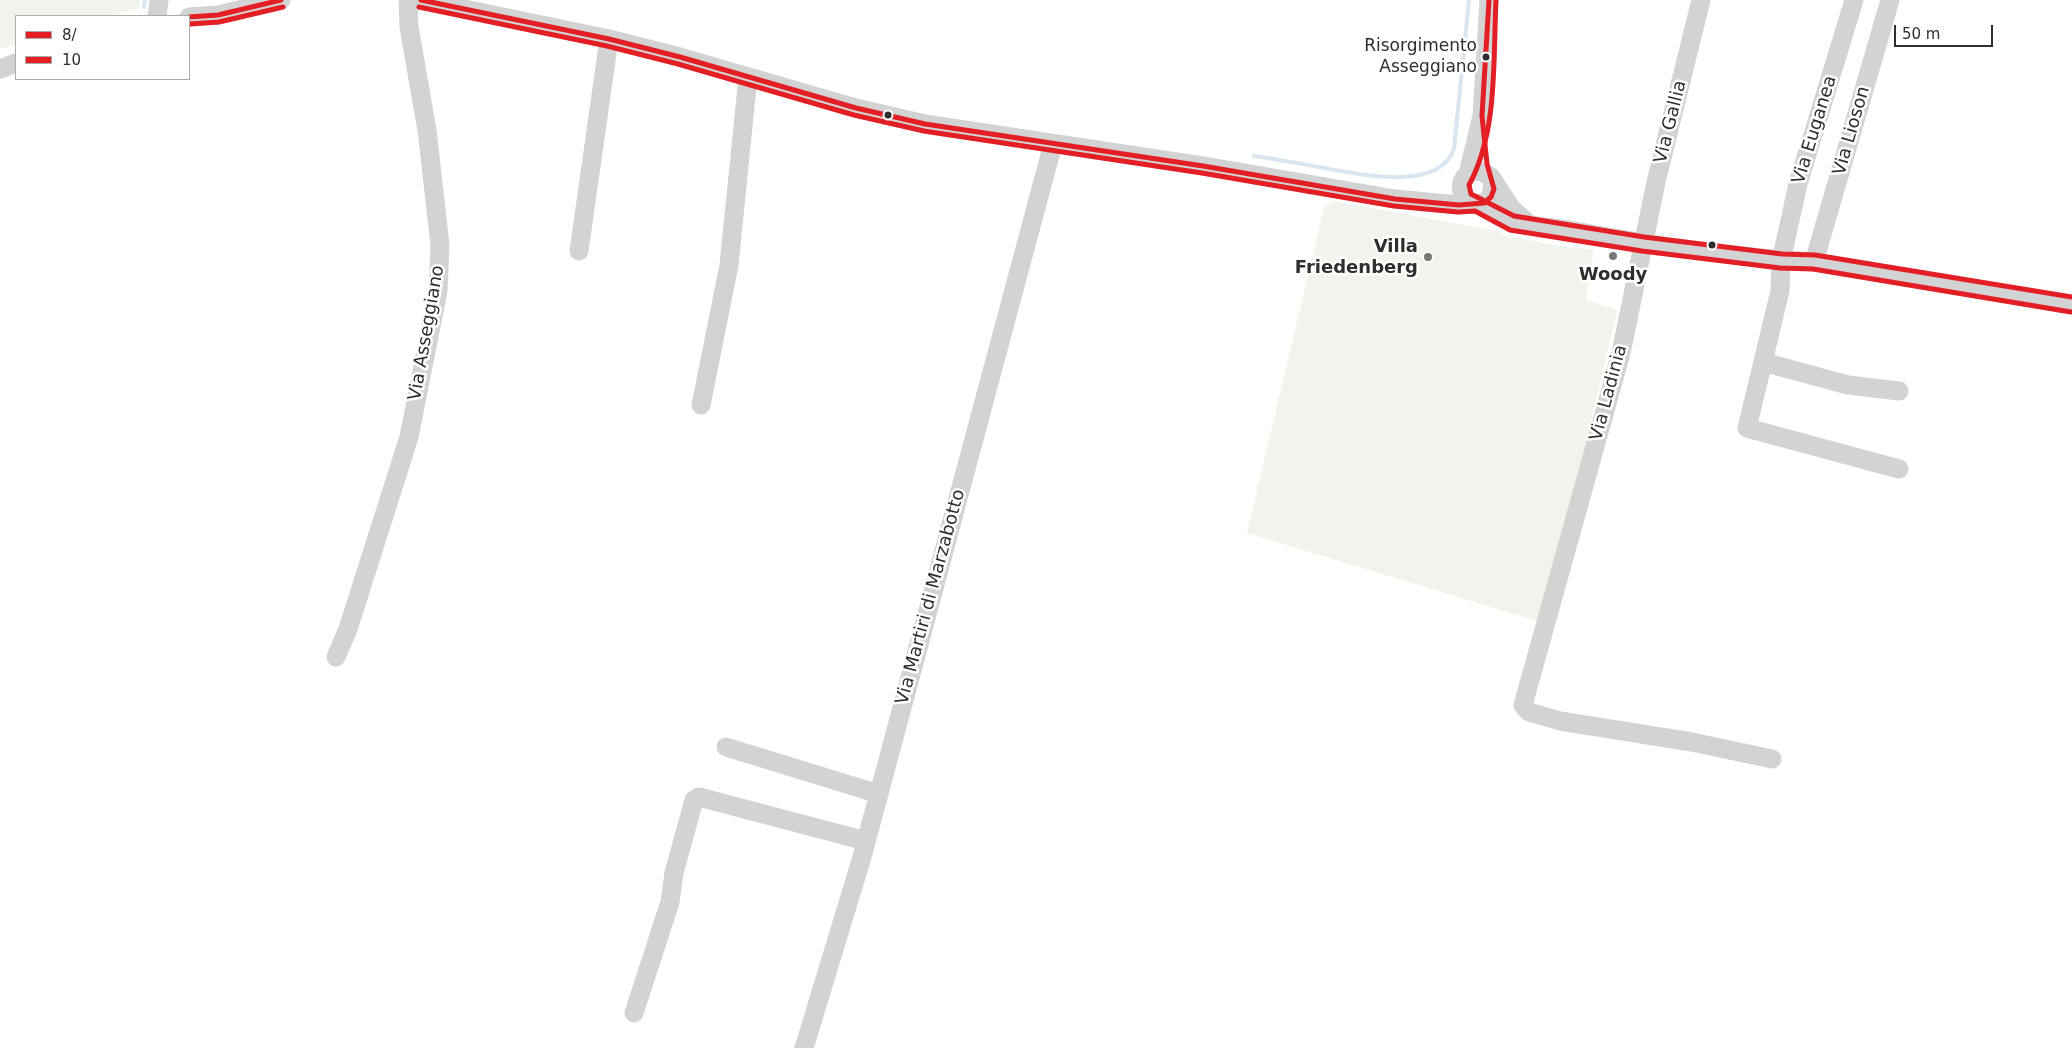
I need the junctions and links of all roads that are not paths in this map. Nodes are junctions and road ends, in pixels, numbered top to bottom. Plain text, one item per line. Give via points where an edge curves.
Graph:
1 (159, 0) edge
2 (280, 0) edge
3 (408, 0) edge
4 (421, 0) edge
5 (1489, 0) edge
6 (1701, 0) edge
7 (1854, 0) edge
8 (1890, 0) edge
9 (157, 15) edge
10 (190, 17) edge
11 (609, 39) junction
12 (15, 63) edge
13 (0, 69) edge
14 (748, 77) junction
15 (1482, 116) junction
16 (1053, 144) junction
17 (1465, 179) junction
18 (1492, 180) junction
19 (1416, 201) junction
20 (1475, 204) junction
21 (1530, 226) junction
22 (1643, 244) junction
23 (579, 251) dead end
24 (1781, 260) junction
25 (1814, 262) junction
26 (2072, 305) edge
27 (1763, 362) junction
28 (1899, 391) dead end
29 (701, 405) dead end
30 (1899, 469) dead end
31 (336, 657) dead end
32 (726, 747) dead end
33 (1772, 759) dead end
34 (879, 794) junction
35 (866, 841) junction
36 (634, 1012) dead end
37 (804, 1048) edge

1 - 9 street
2 - 10 street via 215,16
3 - 31 street, Via Asseggiano via 409,27 427,130 439,235 438,291 408,437 348,629
4 - 11 street
5 - 15 street
6 - 22 street, Via Gallia
7 - 24 street, Via Euganea via 1798,184
8 - 25 street, Via Lioson
11 - 14 street
11 - 23 street
12 - 13 street
14 - 16 street via 898,118
14 - 29 street via 729,265
15 - 17 street
15 - 18 street
16 - 19 street
16 - 34 street, Via Martiri di Marzabotto
17 - 18 street via 1480,171
17 - 19 street
17 - 20 street via 1463,195
18 - 20 street via 1491,197
18 - 21 street via 1511,208
19 - 20 street
20 - 21 street via 1505,220
21 - 22 street
22 - 24 street
22 - 33 street, Via Ladinia via 1621,353 1523,705 1528,712 1560,721 1692,742
24 - 25 street
24 - 27 street via 1780,291
25 - 26 street
27 - 28 street via 1848,385
27 - 30 street via 1747,428
32 - 34 street
34 - 35 street, Via Martiri di Marzabotto
35 - 36 street via 699,797 694,800 674,872 670,902
35 - 37 street, Via Martiri di Marzabotto

